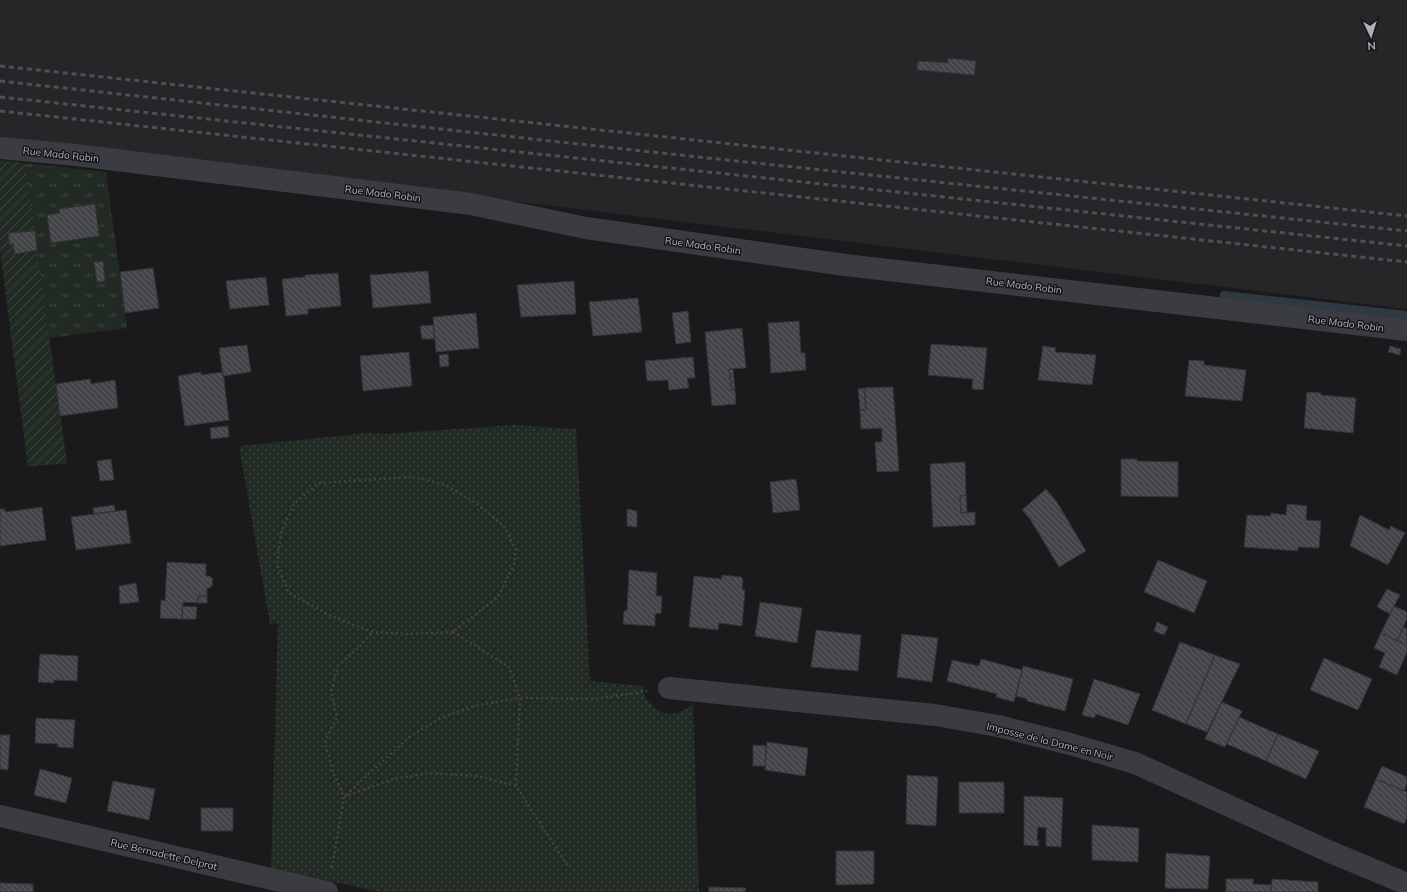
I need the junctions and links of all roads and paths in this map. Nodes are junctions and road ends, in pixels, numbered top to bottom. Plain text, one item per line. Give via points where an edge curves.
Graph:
1 (0, 148) edge
2 (1407, 330) edge
3 (373, 632) junction
4 (453, 632) junction
5 (669, 688) joint
6 (520, 698) junction
7 (516, 786) junction
8 (344, 797) junction
9 (0, 816) edge
10 (568, 868) dead end
11 (1407, 884) edge
12 (320, 887) edge

1 - 2 street, Rue Mado Robin via 76,155 471,204 586,228 845,265
3 - 4 path
3 - 4 path via 331,616 289,593 278,565 281,533 294,504 318,483 413,477 446,485 477,504 504,526 516,550 514,564 498,597
3 - 8 path via 338,666 331,692 337,717 325,742 333,772
4 - 6 path via 509,667
5 - 6 path via 594,699
5 - 11 street, Impasse de la Dame en Noir via 935,715 998,726 1070,744 1135,763 1320,848
6 - 7 path
6 - 8 path via 474,706 441,718 409,736
7 - 8 path via 478,776 430,773 394,779
7 - 10 path
8 - 12 path
9 - 12 street, Rue Bernadette Delprat

